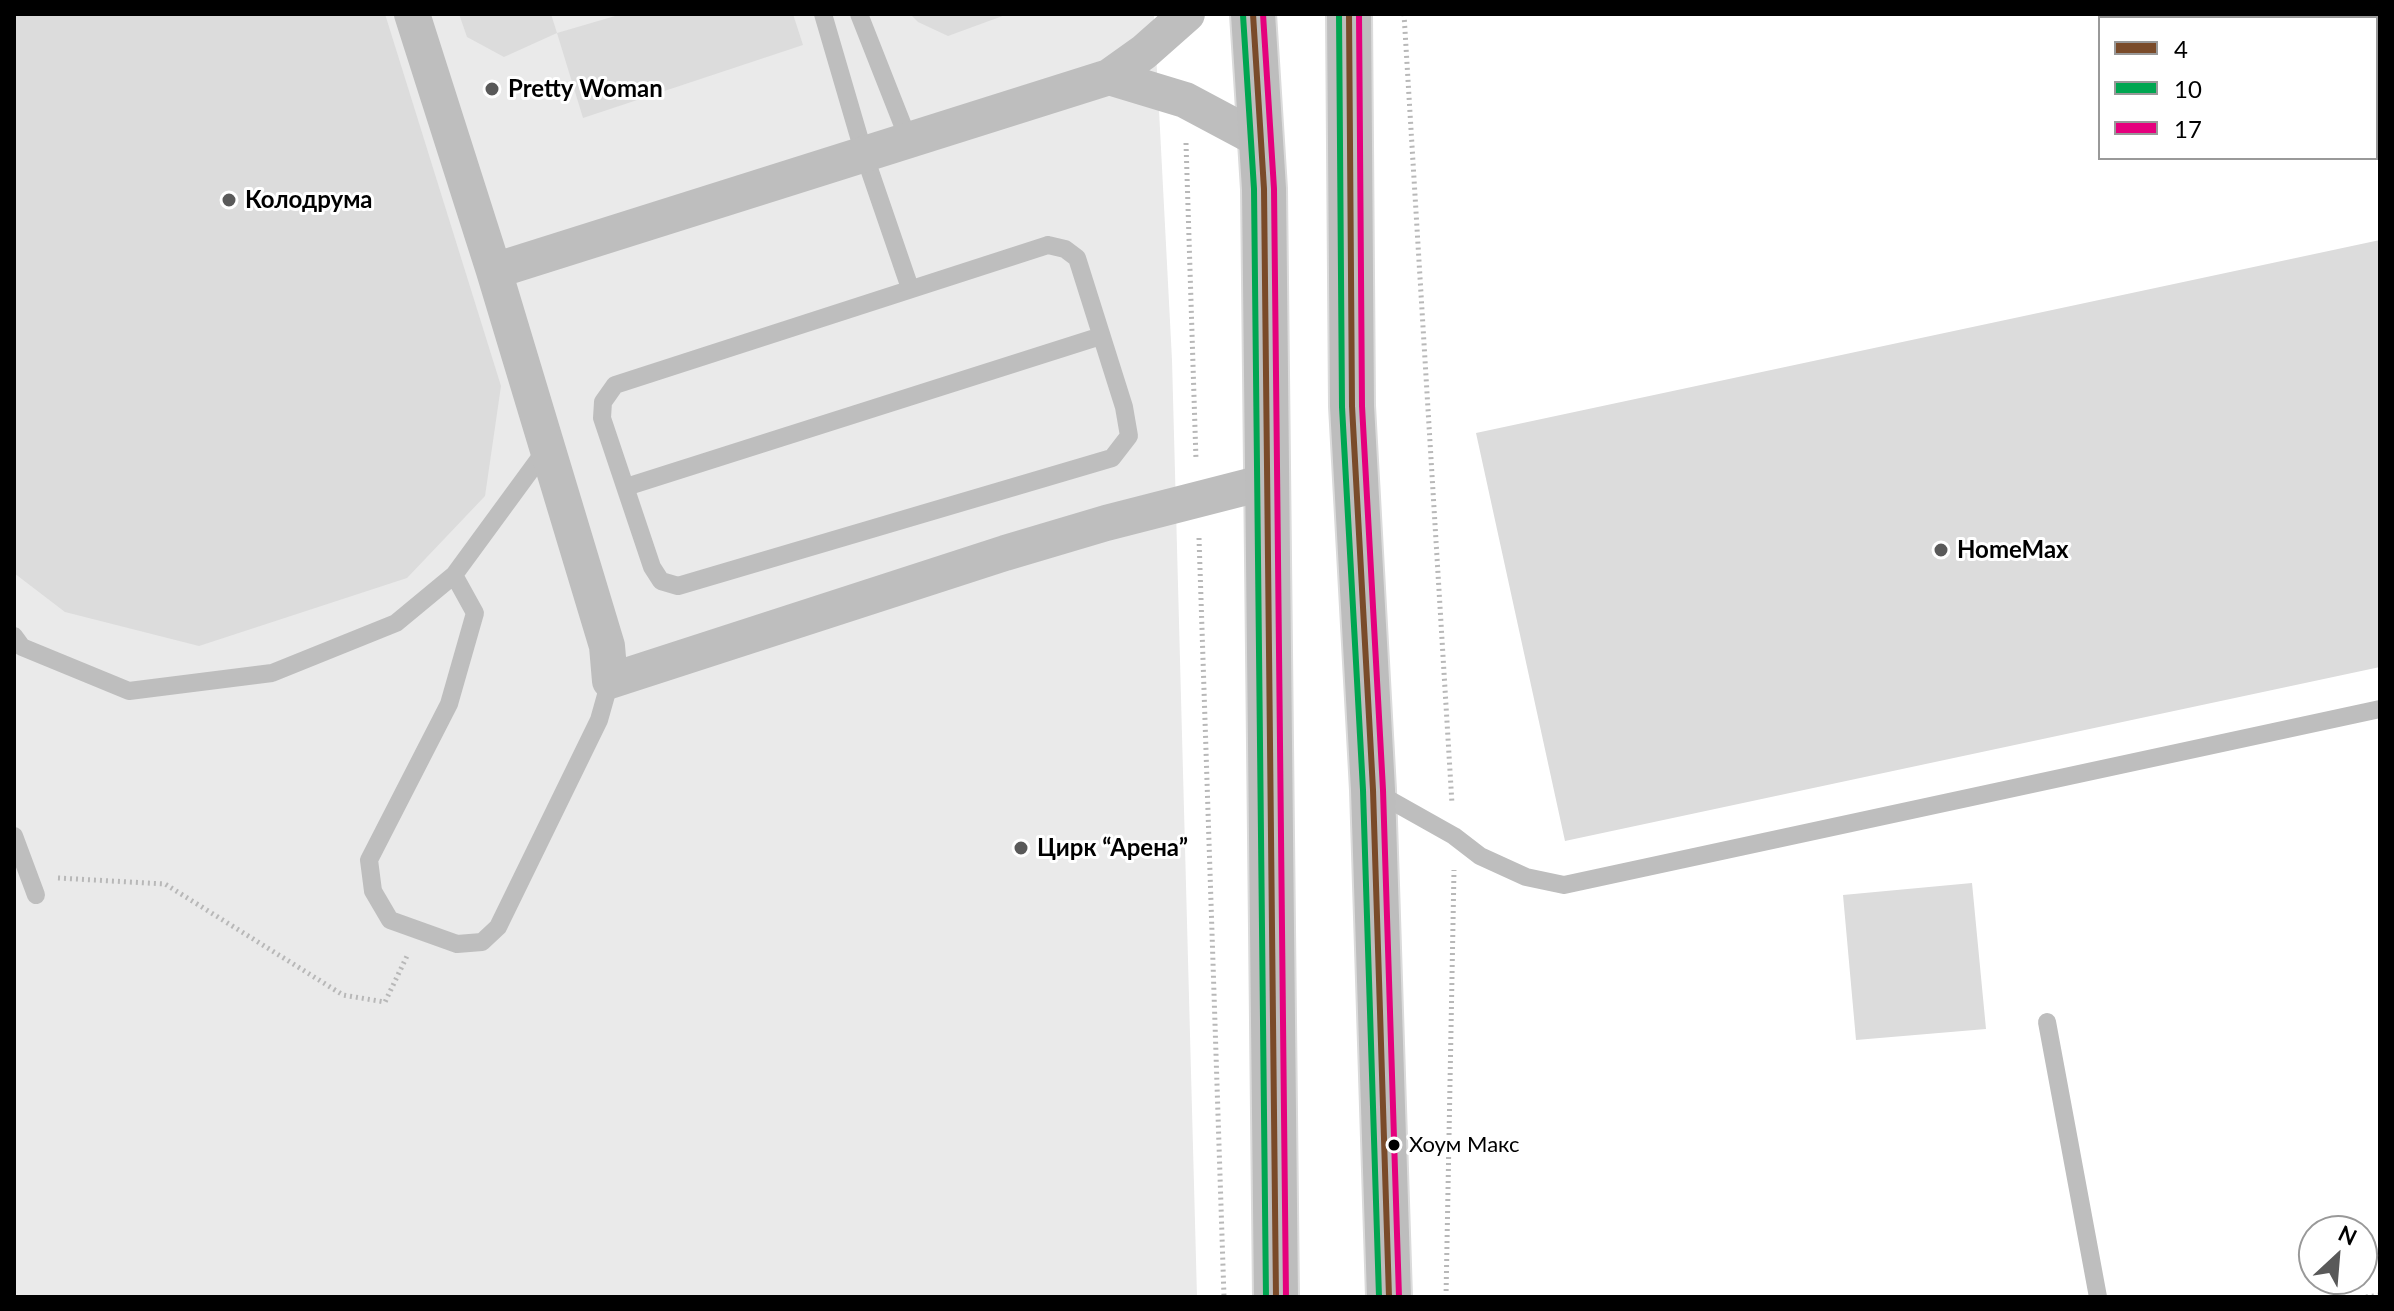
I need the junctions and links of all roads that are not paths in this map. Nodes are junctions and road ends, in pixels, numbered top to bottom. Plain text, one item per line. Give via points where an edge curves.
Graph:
1 (412, 14) edge
2 (823, 14) edge
3 (859, 14) edge
4 (1187, 14) edge
5 (1253, 14) edge
6 (1349, 14) edge
7 (1109, 77) junction
8 (1260, 140) junction
9 (909, 141) junction
10 (864, 154) junction
11 (494, 271) junction
12 (910, 288) junction
13 (1101, 336) junction
14 (547, 448) junction
15 (1266, 482) junction
16 (626, 487) junction
17 (454, 575) junction
18 (14, 636) edge
19 (610, 681) junction
20 (2380, 709) edge
21 (1373, 790) junction
22 (14, 836) edge
23 (36, 895) dead end
24 (2047, 1022) dead end
25 (1276, 1297) edge
26 (1389, 1297) edge
27 (2098, 1297) edge

1 - 11 street
2 - 10 lane
3 - 9 lane
4 - 7 street
5 - 8 main road
6 - 21 main road via 1352,406
7 - 8 street via 1185,100
7 - 9 street
8 - 15 main road
9 - 10 street
10 - 11 street
10 - 12 lane
11 - 14 street
12 - 13 lane via 1048,245 1065,249 1077,258
12 - 16 lane via 615,385 603,402 602,418
13 - 16 lane
13 - 16 lane via 1129,436 1112,458 678,586 661,581 652,567
14 - 17 lane
14 - 19 street via 607,646
15 - 19 street via 1005,553
15 - 25 main road
17 - 18 lane via 396,623 272,673 129,691 22,647
17 - 19 lane via 475,613 449,704 369,860 373,891 390,920 457,944 482,942 498,927 599,720
20 - 21 lane via 1564,885 1526,877 1480,856
21 - 26 main road
22 - 23 lane
24 - 27 lane

